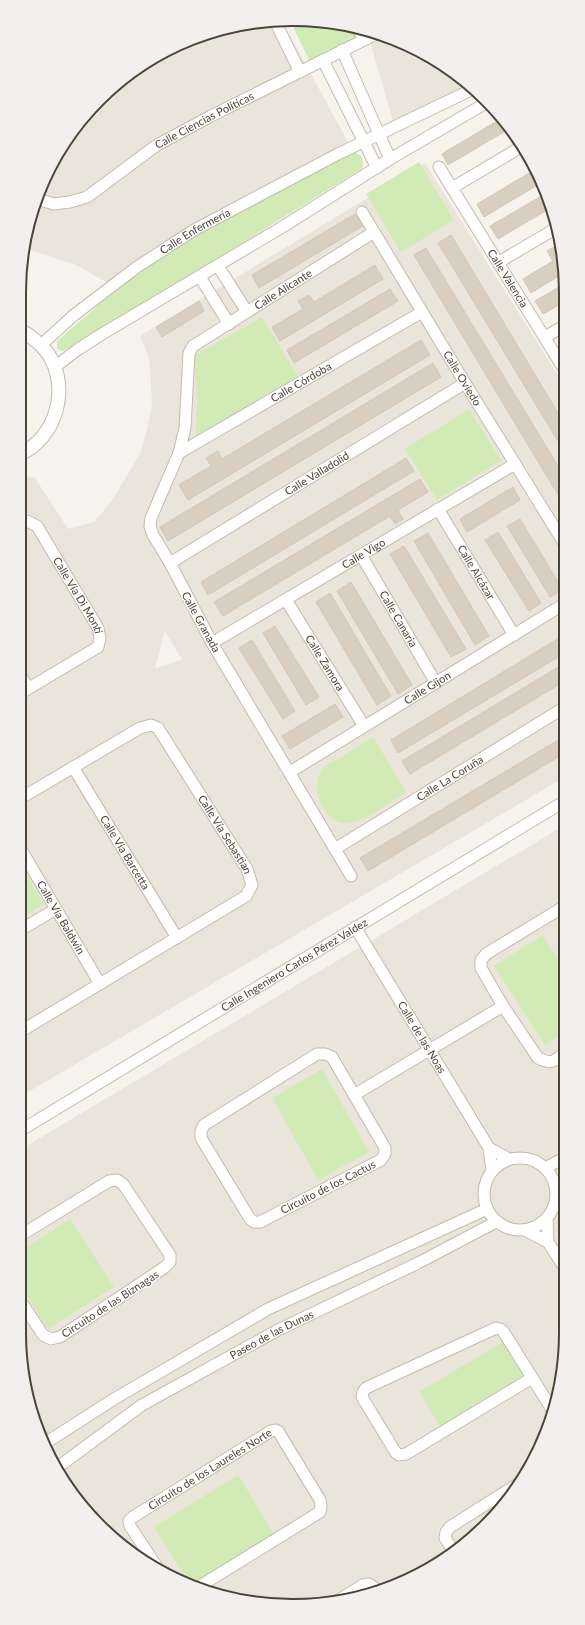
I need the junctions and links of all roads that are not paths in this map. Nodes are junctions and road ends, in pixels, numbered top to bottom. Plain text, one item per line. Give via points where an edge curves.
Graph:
1 (278, 27) edge
2 (362, 35) edge
3 (369, 37) edge
4 (364, 40) junction
5 (342, 50) junction
6 (323, 60) junction
7 (300, 72) junction
8 (468, 92) edge
9 (482, 105) edge
10 (379, 134) junction
11 (364, 141) junction
12 (517, 149) edge
13 (390, 160) junction
14 (439, 167) dead end
15 (378, 168) junction
16 (452, 188) junction
17 (42, 201) edge
18 (362, 212) dead end
19 (552, 231) edge
20 (374, 232) junction
21 (499, 262) junction
22 (218, 266) junction
23 (200, 276) junction
24 (247, 312) junction
25 (422, 312) junction
26 (229, 324) junction
27 (559, 329) edge
28 (26, 333) edge
29 (545, 337) junction
30 (41, 345) junction
31 (193, 346) joint
32 (559, 361) edge
33 (55, 367) junction
34 (465, 383) junction
35 (26, 451) edge
36 (179, 453) junction
37 (515, 464) junction
38 (438, 509) junction
39 (26, 521) edge
40 (559, 535) edge
41 (361, 555) junction
42 (170, 563) junction
43 (286, 600) junction
44 (559, 607) edge
45 (514, 634) junction
46 (212, 643) junction
47 (436, 683) junction
48 (26, 689) edge
49 (559, 711) edge
50 (364, 726) junction
51 (73, 767) junction
52 (290, 772) junction
53 (26, 795) edge
54 (559, 805) edge
55 (335, 849) junction
56 (26, 858) edge
57 (351, 876) dead end
58 (56, 909) junction
59 (559, 910) edge
60 (26, 927) edge
61 (355, 928) junction
62 (176, 938) junction
63 (100, 984) junction
64 (503, 1006) junction
65 (26, 1028) edge
66 (429, 1049) junction
67 (559, 1057) edge
68 (354, 1095) junction
69 (26, 1125) edge
70 (489, 1148) junction
71 (510, 1160) junction
72 (559, 1161) edge
73 (545, 1168) junction
74 (492, 1170) junction
75 (559, 1190) edge
76 (556, 1192) junction
77 (486, 1209) junction
78 (547, 1218) junction
79 (496, 1222) junction
80 (525, 1230) junction
81 (26, 1233) edge
82 (548, 1242) junction
83 (559, 1259) edge
84 (26, 1309) edge
85 (532, 1378) junction
86 (132, 1388) junction
87 (142, 1405) junction
88 (549, 1405) edge
89 (49, 1441) edge
90 (61, 1465) edge
91 (507, 1491) edge
92 (451, 1547) edge
93 (150, 1558) edge
94 (204, 1584) edge
95 (373, 1587) edge
96 (351, 1592) edge

1 - 7 street
2 - 4 street
3 - 4 street, Calle Ciencias Políticas
4 - 5 street, Calle Ciencias Políticas
5 - 6 street, Calle Ciencias Políticas
5 - 10 street
6 - 7 street, Calle Ciencias Políticas
6 - 11 street
7 - 17 street, Calle Ciencias Políticas via 157,145 87,197 54,204
8 - 10 street, Calle Enfermería
9 - 13 street
10 - 11 street, Calle Enfermería
10 - 13 street
11 - 15 street
11 - 30 street, Calle Enfermería via 194,230 137,267
12 - 16 street
13 - 15 street
14 - 16 street, Calle Valencia
15 - 22 street
16 - 21 street, Calle Valencia
18 - 20 street, Calle Oviedo
19 - 21 street
20 - 24 street, Calle Alicante
20 - 25 street, Calle Oviedo
21 - 29 street, Calle Valencia
22 - 23 street
22 - 24 street
23 - 26 street
23 - 33 street via 102,334
24 - 26 street, Calle Alicante
25 - 34 street, Calle Oviedo
25 - 36 street, Calle Córdoba
26 - 31 street, Calle Alicante
27 - 29 street
28 - 30 street
29 - 32 street, Calle Valencia
30 - 33 street
31 - 36 street, Calle Granada via 189,353 185,428
33 - 35 street via 59,390 56,413 45,434
34 - 37 street, Calle Oviedo
34 - 42 street, Calle Valladolid
36 - 42 street, Calle Granada via 151,518 150,526 153,536
37 - 38 street, Calle Vigo
37 - 40 street, Calle Oviedo
38 - 41 street, Calle Vigo
38 - 45 street, Calle Alcázar
39 - 48 street, Calle Vía Di Monti via 37,526 98,628 100,638 98,647
41 - 43 street, Calle Vigo
41 - 47 street, Calle Canaria
42 - 46 street, Calle Granada
43 - 46 street, Calle Vigo
43 - 50 street, Calle Zamora
44 - 45 street, Calle Gijon
45 - 47 street, Calle Gijon
46 - 52 street, Calle Granada
47 - 50 street, Calle Gijon
49 - 55 street, Calle La Coruña
50 - 52 street, Calle Gijon
51 - 53 street, Calle Vía Sebastian
51 - 62 street, Calle Vía Barcetta
51 - 62 street, Calle Vía Sebastian via 140,728 151,725 158,728 246,869 252,885 246,896
52 - 55 street, Calle Granada
54 - 61 street, Calle Ingeniero Carlos Pérez Valdez
55 - 57 street, Calle Granada
56 - 58 street, Calle Vía Baldwin
58 - 60 street
58 - 63 street, Calle Vía Baldwin
59 - 64 street via 486,954 481,960 481,968
61 - 66 street, Calle de las Noas
61 - 69 street, Calle Ingeniero Carlos Pérez Valdez
62 - 63 street, Calle Vía Sebastian
63 - 65 street, Calle Vía Sebastian
64 - 66 street
64 - 67 street via 538,1058 546,1062 555,1061
66 - 68 street
66 - 70 street, Calle de las Noas
68 - 68 street, Circuito de los Cactus via 332,1057 317,1054 204,1125 200,1131 201,1138 250,1219 260,1222 381,1160 385,1148
70 - 71 street, Calle de las Noas
70 - 74 street, Calle de las Noas
71 - 73 street via 529,1159
71 - 74 street
72 - 73 street
73 - 76 street via 553,1179
74 - 77 street via 484,1189
75 - 76 street
76 - 78 street via 552,1210
77 - 79 street
77 - 86 street, Paseo de las Dunas via 268,1309
78 - 80 street
78 - 82 street
79 - 80 street via 515,1230
79 - 87 street, Paseo de las Dunas via 418,1263 278,1330
80 - 82 street
81 - 84 street, Circuito de las Biznagas via 109,1181 117,1180 123,1184 170,1255 170,1262 165,1267 60,1337 51,1339 43,1336
82 - 83 street
85 - 85 street via 406,1454 399,1455 362,1397 366,1388 496,1328 503,1331
85 - 88 street
86 - 87 street
86 - 89 street, Paseo de las Dunas
87 - 90 street, Paseo de las Dunas
91 - 92 street via 450,1527 445,1538
93 - 94 street, Circuito de los Laureles Norte via 130,1526 133,1517 271,1431 278,1431 320,1500 320,1512
95 - 96 street via 363,1585

